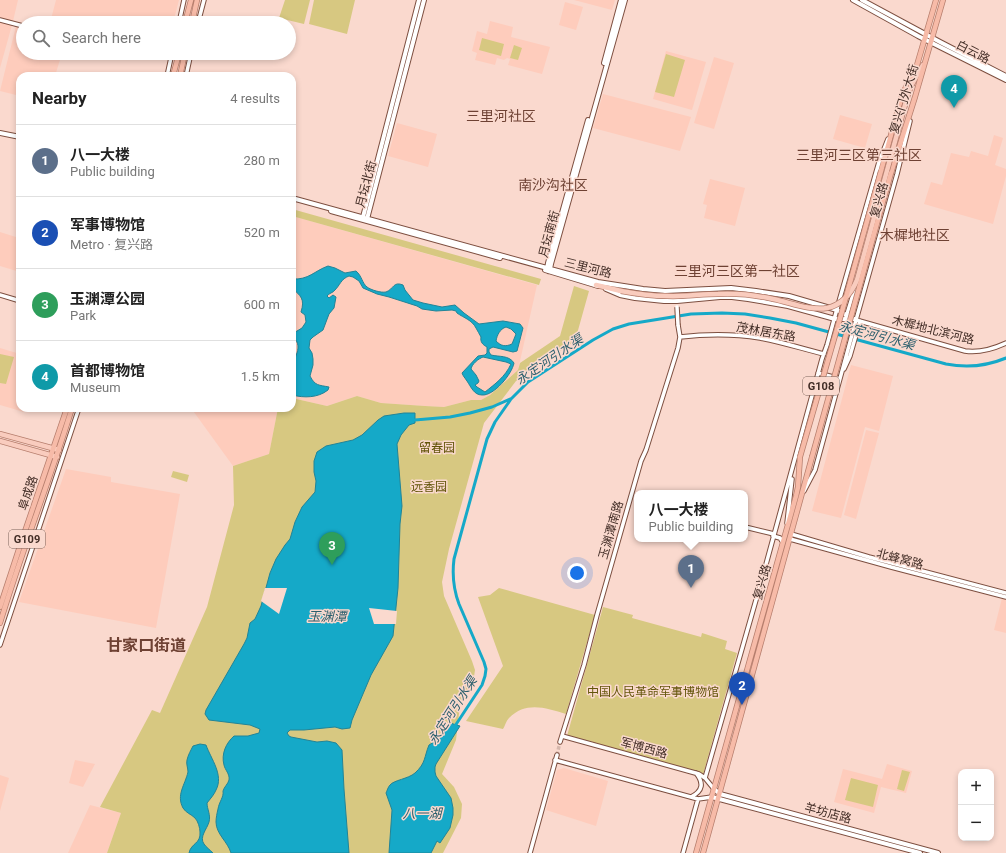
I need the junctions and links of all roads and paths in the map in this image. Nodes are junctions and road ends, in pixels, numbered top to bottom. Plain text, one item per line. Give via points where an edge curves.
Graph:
1 (184, 0) edge
2 (191, 0) edge
3 (197, 0) edge
4 (204, 0) edge
5 (419, 0) edge
6 (424, 0) edge
7 (621, 0) edge
8 (625, 0) edge
9 (852, 0) edge
10 (862, 0) edge
11 (936, 0) edge
12 (943, 0) edge
13 (181, 16) edge
14 (187, 16) edge
15 (194, 16) edge
16 (200, 16) edge
17 (0, 20) edge
18 (16, 24) edge
19 (925, 36) junction
20 (932, 40) junction
21 (170, 60) edge
22 (177, 60) edge
23 (183, 60) edge
24 (189, 60) edge
25 (926, 60) junction
26 (917, 65) junction
27 (168, 72) edge
28 (174, 72) edge
29 (181, 72) edge
30 (187, 72) edge
31 (1006, 76) edge
32 (1006, 80) edge
33 (912, 84) junction
34 (915, 97) junction
35 (893, 127) junction
36 (0, 132) edge
37 (16, 135) edge
38 (296, 200) edge
39 (365, 218) junction
40 (548, 269) junction
41 (845, 281) junction
42 (597, 284) junction
43 (856, 284) junction
44 (865, 286) junction
45 (731, 288) junction
46 (0, 295) edge
47 (789, 296) junction
48 (732, 297) junction
49 (16, 300) edge
50 (677, 301) junction
51 (788, 306) junction
52 (837, 310) junction
53 (841, 315) joint
54 (835, 319) junction
55 (852, 319) junction
56 (855, 331) junction
57 (680, 337) junction
58 (1006, 343) edge
59 (824, 354) junction
60 (818, 373) junction
61 (840, 379) junction
62 (66, 412) edge
63 (70, 412) edge
64 (78, 412) edge
65 (0, 434) edge
66 (0, 441) edge
67 (56, 450) junction
68 (54, 456) junction
69 (794, 460) junction
70 (631, 497) junction
71 (634, 498) edge
72 (801, 498) junction
73 (748, 528) edge
74 (774, 535) junction
75 (785, 535) junction
76 (791, 537) junction
77 (797, 539) junction
78 (782, 541) dead end
79 (1006, 593) edge
80 (1006, 597) edge
81 (3, 601) edge
82 (0, 607) edge
83 (0, 623) edge
84 (0, 645) edge
85 (562, 736) junction
86 (560, 742) tunnel mouth
87 (557, 755) tunnel mouth
88 (556, 760) junction
89 (696, 773) junction
90 (705, 778) junction
91 (714, 790) junction
92 (691, 797) junction
93 (719, 797) junction
94 (712, 798) junction
95 (698, 799) junction
96 (530, 853) edge
97 (683, 853) edge
98 (696, 853) edge
99 (703, 853) edge
100 (920, 853) edge
101 (938, 853) edge

1 - 13 street
2 - 14 highway
3 - 15 highway
4 - 16 street
5 - 39 main road, 月坛北街
6 - 39 main road, 月坛北街
7 - 40 main road, 月坛南街
8 - 40 main road, 月坛南街
9 - 19 main road
10 - 19 main road
11 - 19 highway, 复兴门外大街 / G108
12 - 20 highway, 复兴门外大街 / G108
17 - 18 street
19 - 20 main road
19 - 26 highway, 复兴门外大街 / G108
20 - 25 highway, 复兴门外大街 / G108
20 - 31 main road, 白云路
20 - 32 main road, 白云路
21 - 27 street
22 - 28 highway
23 - 29 highway
24 - 30 street
25 - 33 main road
25 - 34 highway, 复兴门外大街 / G108
26 - 33 main road
26 - 35 highway, 复兴门外大街 / G108 via 903,93
33 - 42 main road, bridge via 857,280 843,300 830,307 817,308 743,294 638,294
34 - 44 street, 复兴路 via 897,174
34 - 55 highway, 复兴门外大街 / G108, bridge
35 - 41 street, 复兴路 via 879,162
35 - 53 highway, 复兴门外大街 / G108, bridge
36 - 37 main road
38 - 39 main road, 三里河路
39 - 40 main road, 三里河路
40 - 42 main road, 三里河路
41 - 43 street
41 - 52 street, 复兴路
42 - 45 main road, 三里河路 via 665,291
42 - 50 main road, 三里河路 via 620,295
43 - 44 street
43 - 55 street
44 - 55 street, 复兴路
45 - 47 main road, 三里河路
45 - 48 street
46 - 49 street
47 - 51 main road via 791,299
47 - 52 main road, 三里河路
48 - 50 main road, 三里河路
48 - 51 main road, 三里河路
50 - 57 street, 玉渊潭南路, bridge
51 - 54 main road, 三里河路
52 - 54 street, 复兴路
52 - 55 main road, 三里河路
53 - 75 highway, 复兴路 / G108, bridge via 800,457 798,487
54 - 55 main road, 三里河路
54 - 59 street, 复兴路
55 - 56 street, 复兴路
55 - 56 street via 858,327
55 - 58 street, 木樨地北滨河路 via 964,351 988,350
55 - 72 highway, 复兴路 / G108, bridge
56 - 61 street, 复兴路
57 - 59 street, 茂林居东路 via 741,336
57 - 70 street, 玉渊潭南路
59 - 60 street, 复兴路
60 - 61 street
60 - 69 street, 复兴路
61 - 72 street, 复兴路 via 815,470
62 - 67 highway, 阜成路 / G109
63 - 67 highway, 阜成路 / G109
64 - 84 street
65 - 67 main road
66 - 68 main road
67 - 68 highway, 阜成路 / G109
68 - 81 highway, 阜成路 / G109 via 35,517
69 - 74 street, 复兴路
69 - 75 street
70 - 71 street
70 - 85 street, 玉渊潭南路
72 - 76 highway, 复兴路 / G108
73 - 74 street
74 - 78 street
74 - 90 street, 复兴路
75 - 91 highway, 复兴路 / G108
76 - 77 street, 北蜂窝路
76 - 93 highway, 复兴路 / G108
77 - 79 street, 北蜂窝路
77 - 80 street, 北蜂窝路 via 885,566
81 - 82 highway, 阜成路 / G109
81 - 83 highway, 阜成路 / G109
85 - 86 street, 玉渊潭南路
85 - 89 street, 军博西路
87 - 88 street
88 - 92 street
88 - 96 street
89 - 90 street, 军博西路
89 - 92 street via 702,786 698,793
90 - 91 street, 军博西路
91 - 93 main road, 羊坊店路
91 - 94 highway, 复兴路 / G108
92 - 95 street
93 - 94 main road
93 - 99 highway, 复兴路 / G108
93 - 100 main road, 羊坊店路
93 - 101 main road, 羊坊店路
94 - 95 street
94 - 98 highway, 复兴路 / G108
95 - 97 street

